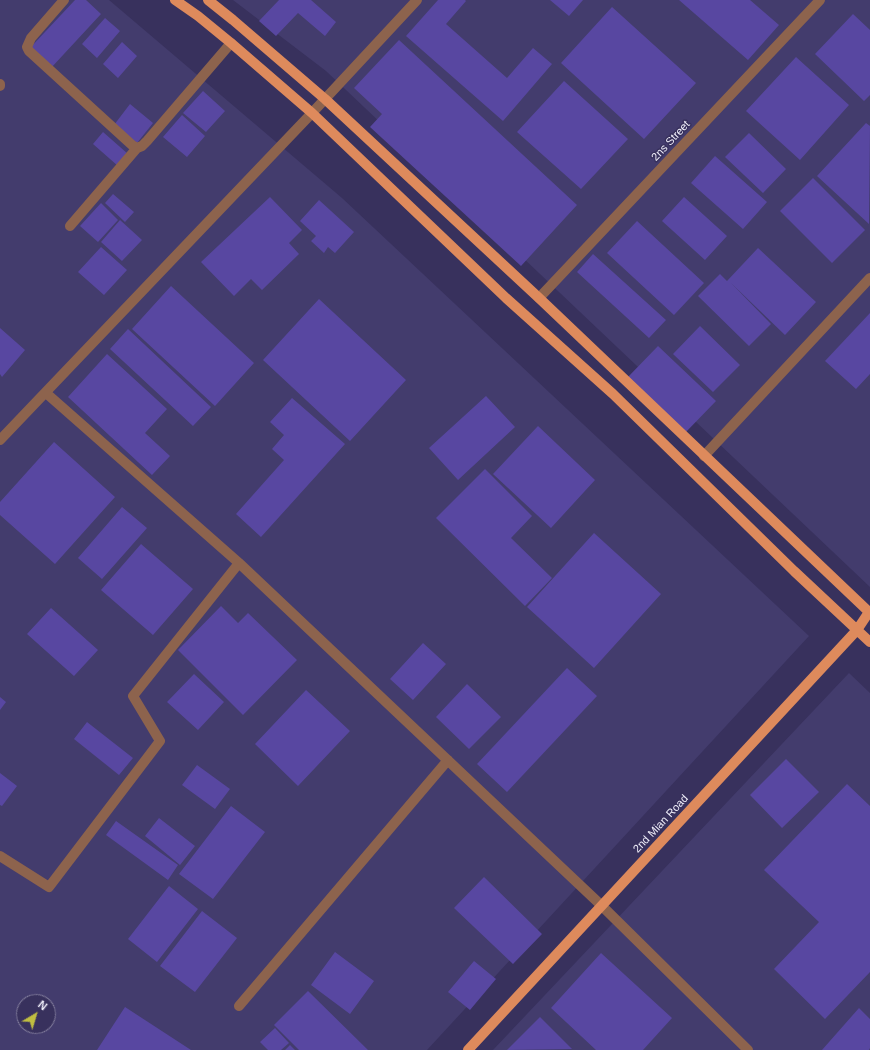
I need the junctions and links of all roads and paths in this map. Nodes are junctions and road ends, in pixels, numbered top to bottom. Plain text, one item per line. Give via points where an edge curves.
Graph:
1 (64, 0) edge
2 (175, 0) edge
3 (208, 0) edge
4 (417, 0) edge
5 (820, 0) edge
6 (231, 43) junction
7 (325, 99) junction
8 (312, 113) junction
9 (137, 148) junction
10 (70, 226) dead end
11 (870, 278) edge
12 (539, 298) junction
13 (46, 393) junction
14 (0, 440) edge
15 (704, 456) junction
16 (239, 563) junction
17 (870, 613) edge
18 (857, 630) junction
19 (870, 642) edge
20 (448, 760) junction
21 (0, 856) edge
22 (602, 906) junction
23 (239, 1006) dead end
24 (468, 1050) edge
25 (748, 1050) edge

1 - 9 street via 28,42 27,47
2 - 6 main road
3 - 7 main road
4 - 7 street
5 - 12 street, 2ns Street
6 - 8 main road
6 - 9 street via 148,140
7 - 8 street
7 - 12 main road
8 - 13 street
8 - 18 main road via 506,298 613,394
9 - 10 street
11 - 15 street
12 - 15 main road
13 - 14 street
13 - 16 street
15 - 17 main road
16 - 20 street
16 - 21 street via 133,696 160,741 48,887
17 - 18 main road, 2nd Mian Road
18 - 19 main road
18 - 22 main road, 2nd Mian Road
20 - 22 street
20 - 23 street
22 - 24 main road, 2nd Mian Road
22 - 25 street

